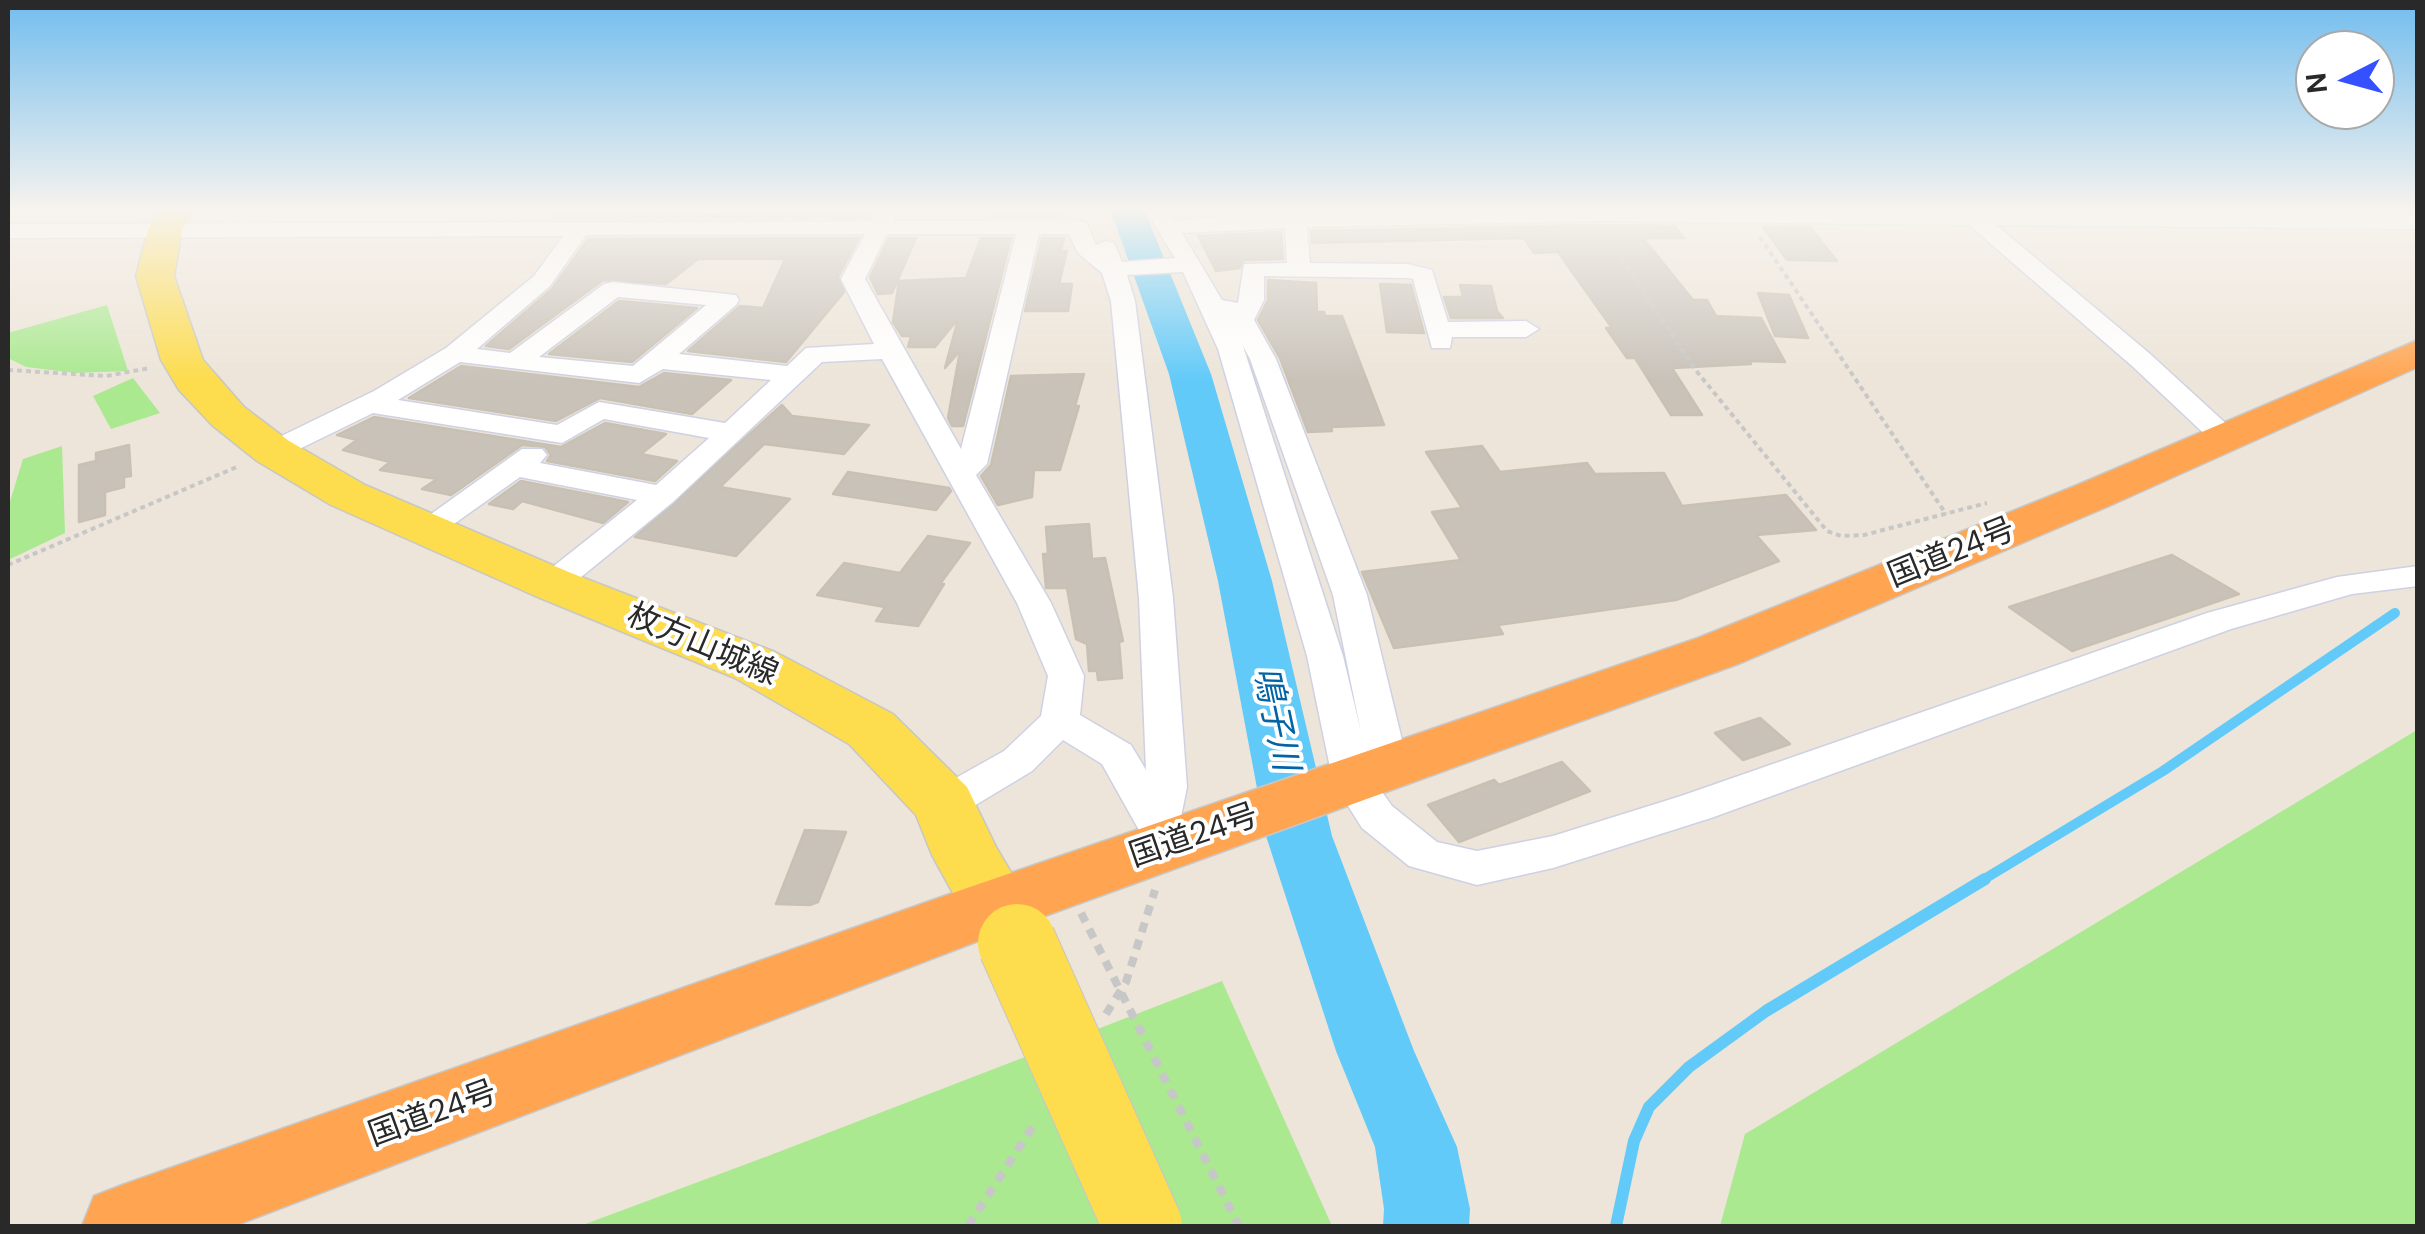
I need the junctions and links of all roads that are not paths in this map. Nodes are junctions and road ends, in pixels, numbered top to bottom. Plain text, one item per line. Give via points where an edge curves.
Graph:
1 (157, 267) edge
2 (552, 267) edge
3 (859, 267) edge
4 (1020, 267) edge
5 (1112, 267) edge
6 (1190, 267) edge
7 (1299, 267) edge
8 (2029, 267) edge
9 (1119, 269) junction
10 (1299, 270) junction
11 (1193, 272) junction
12 (1241, 320) junction
13 (1526, 329) dead end
14 (891, 351) junction
15 (2418, 352) edge
16 (456, 354) junction
17 (658, 360) junction
18 (515, 362) junction
19 (790, 374) junction
20 (368, 404) junction
21 (731, 433) junction
22 (562, 434) junction
23 (2224, 436) junction
24 (273, 451) junction
25 (514, 468) junction
26 (958, 473) junction
27 (662, 495) junction
28 (426, 529) junction
29 (2418, 576) edge
30 (552, 584) junction
31 (1060, 720) junction
32 (1371, 775) junction
33 (944, 804) junction
34 (1171, 837) junction
35 (1031, 920) junction
36 (126, 1226) edge
37 (1143, 1226) edge

1 - 24 main road, 枚方山城線 via 154,276 182,360 210,398
2 - 16 street
3 - 14 street via 853,279
4 - 26 street via 972,464
5 - 9 street
6 - 11 street
7 - 10 street
8 - 23 street
9 - 11 street
9 - 34 street via 1156,598
10 - 12 street via 1252,269 1252,300
10 - 13 street via 1424,275 1439,337
11 - 12 street
11 - 32 street via 1231,348 1325,656
12 - 32 street via 1264,359 1350,595
14 - 19 street via 815,354
14 - 26 street
15 - 23 highway, 国道24号
16 - 18 street
16 - 20 street
17 - 18 street via 639,375
17 - 18 street via 727,300 613,289
17 - 19 street
19 - 21 street
20 - 22 street
20 - 24 street
21 - 22 street via 599,410
21 - 27 street
22 - 25 street
23 - 32 highway, 国道24号 via 1718,651
24 - 28 main road, 枚方山城線 via 348,495
25 - 27 street
25 - 28 street
26 - 31 street via 1034,603 1066,676
27 - 30 street
28 - 30 main road, 枚方山城線
29 - 32 street via 2349,584 2218,621 1696,807 1477,868 1424,855 1376,817
30 - 33 main road, 枚方山城線 via 755,665 871,729
31 - 33 street via 1018,761
31 - 34 street via 1117,755
32 - 34 highway, 国道24号
33 - 35 main road, 枚方山城線
34 - 35 highway, 国道24号
35 - 36 highway, 国道24号
35 - 37 main road, 枚方山城線, bridge

